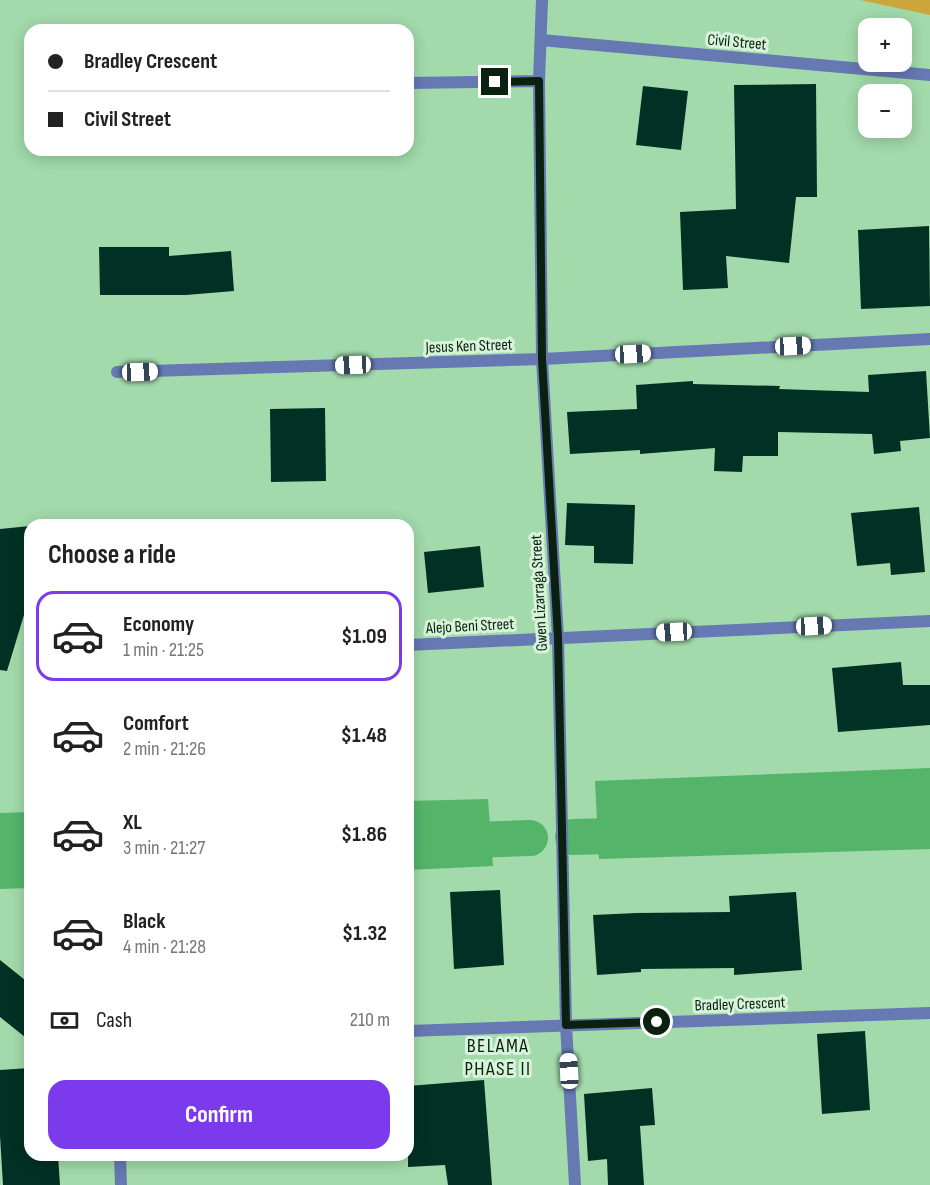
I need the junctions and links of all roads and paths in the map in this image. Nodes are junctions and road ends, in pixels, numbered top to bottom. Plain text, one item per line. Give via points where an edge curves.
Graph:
1 (542, 0) edge
2 (540, 40) junction
3 (930, 75) edge
4 (539, 81) junction
5 (414, 83) edge
6 (930, 339) edge
7 (542, 359) junction
8 (117, 372) dead end
9 (930, 621) edge
10 (558, 638) junction
11 (414, 645) edge
12 (930, 1013) edge
13 (566, 1025) junction
14 (414, 1031) edge
15 (120, 1161) edge
16 (121, 1185) edge
17 (575, 1185) edge

1 - 2 street, Gwen Lizarraga Street
2 - 3 street, Civil Street
2 - 4 street, Gwen Lizarraga Street
4 - 5 street
4 - 7 street, Gwen Lizarraga Street
6 - 7 street, Jesus Ken Street
7 - 8 street, Jesus Ken Street
7 - 10 street, Gwen Lizarraga Street
9 - 10 street, Alejo Beni Street
10 - 11 street, Alejo Beni Street
10 - 13 street, Gwen Lizarraga Street
12 - 13 street, Bradley Crescent
13 - 14 street, Bradley Crescent
13 - 17 street, Gwen Lizarraga Street
15 - 16 street

